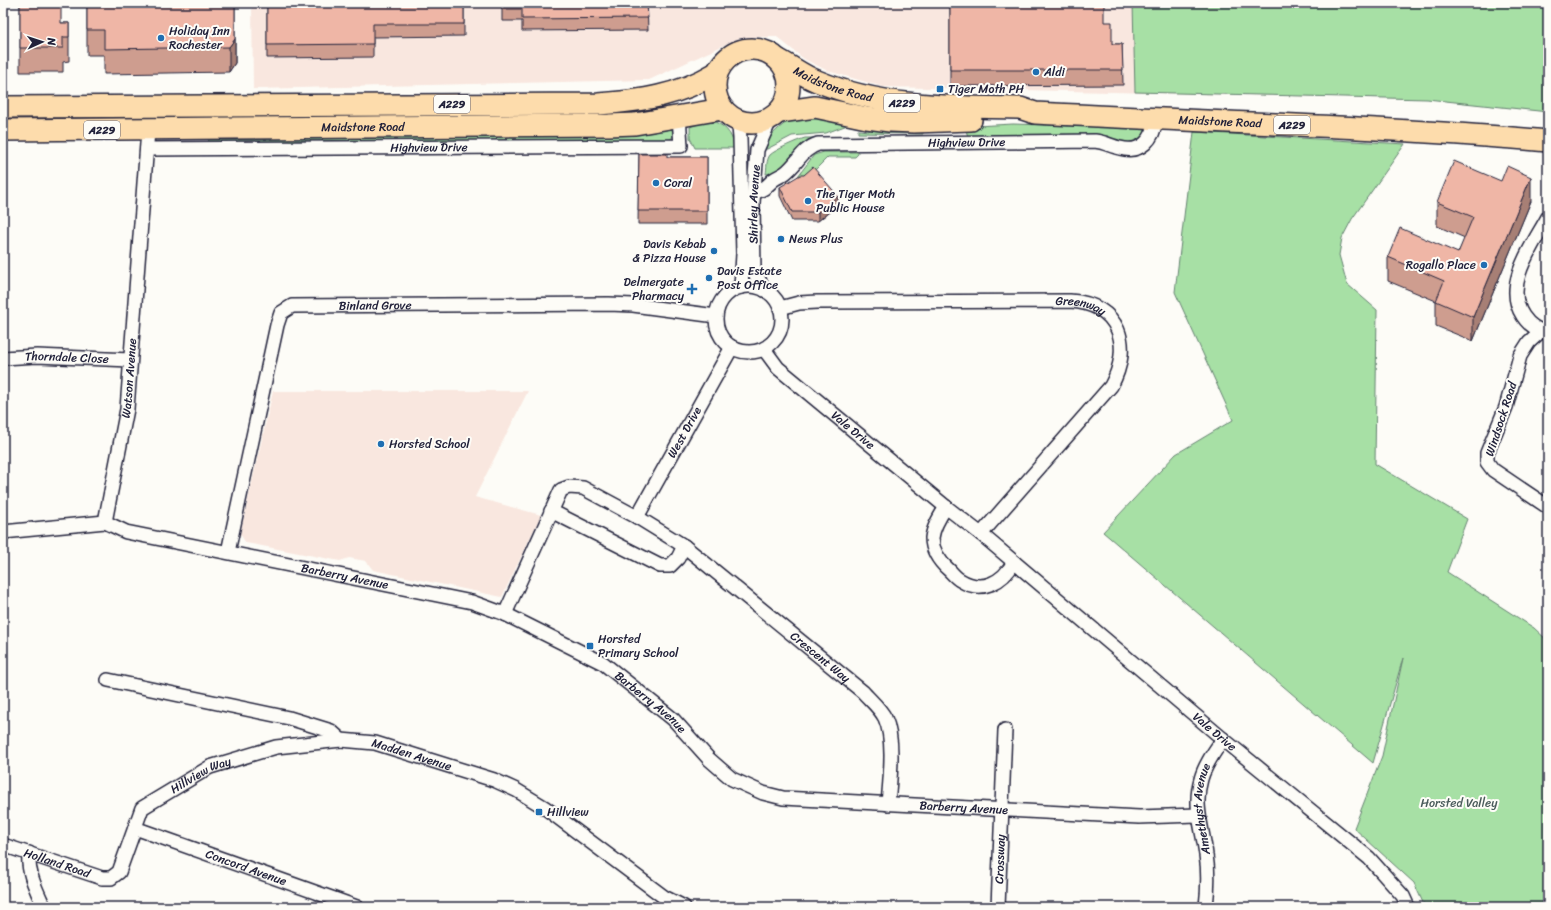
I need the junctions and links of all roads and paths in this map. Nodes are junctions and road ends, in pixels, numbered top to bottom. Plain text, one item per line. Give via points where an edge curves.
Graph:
1 (777, 59) junction
2 (716, 73) junction
3 (3, 107) edge
4 (1035, 113) junction
5 (728, 114) junction
6 (775, 115) junction
7 (680, 116) junction
8 (1156, 119) junction
9 (3, 130) edge
10 (148, 140) junction
11 (1548, 141) edge
12 (754, 178) junction
13 (772, 180) junction
14 (754, 192) junction
15 (1548, 217) edge
16 (741, 287) junction
17 (765, 290) junction
18 (780, 308) junction
19 (716, 316) junction
20 (1544, 332) edge
21 (732, 347) junction
22 (764, 348) junction
23 (3, 358) edge
24 (130, 360) junction
25 (946, 507) junction
26 (1548, 507) edge
27 (551, 511) junction
28 (637, 517) junction
29 (105, 522) junction
30 (3, 532) edge
31 (981, 534) junction
32 (684, 546) junction
33 (228, 552) junction
34 (1014, 562) junction
35 (505, 614) junction
36 (108, 680) dead end
37 (1006, 730) dead end
38 (1223, 739) junction
39 (341, 740) junction
40 (888, 804) junction
41 (1003, 810) junction
42 (1198, 815) junction
43 (135, 828) junction
44 (3, 845) edge
45 (29, 853) junction
46 (111, 878) joint
47 (44, 907) edge
48 (357, 907) edge
49 (684, 907) edge
50 (998, 907) edge
51 (1206, 907) edge
52 (1408, 907) edge

1 - 2 main road, A229 via 762,51 742,50 727,58
1 - 4 main road, Maidstone Road / A229 via 818,82 880,99 928,106 1020,108
1 - 6 main road via 787,74 789,88 786,102
2 - 3 main road, Maidstone Road / A229 via 678,92 598,104
2 - 5 main road via 715,95
4 - 6 main road, Maidstone Road / A229 via 1019,118 906,122 867,118 820,107
4 - 8 main road, Maidstone Road / A229
5 - 6 main road, A229 via 754,123
5 - 7 main road, Maidstone Road / A229
5 - 16 street, Shirley Avenue via 739,127 740,138
6 - 12 street, Shirley Avenue via 758,146
7 - 10 main road, Maidstone Road / A229 via 635,124
7 - 10 street, Highview Drive via 681,146
8 - 11 main road, Maidstone Road / A229 via 1408,130
8 - 13 street, Highview Drive via 1155,130 1148,142 1138,148 1129,149 1095,141 818,144 806,150 786,173
9 - 10 main road, Maidstone Road / A229
10 - 24 street, Watson Avenue
12 - 13 street
12 - 14 street, Shirley Avenue
13 - 14 street, Highview Drive via 766,187
14 - 17 street, Shirley Avenue via 754,272
15 - 20 street via 1521,270 1515,288 1517,307 1527,322
16 - 17 street via 754,286
16 - 19 street via 724,297 718,306
17 - 18 street, Shirley Avenue
18 - 22 street via 780,331
18 - 31 street, Greenway via 817,302 1070,301 1095,307 1109,317 1119,333 1122,352 1120,368 1111,386
19 - 21 street via 721,337
19 - 33 street, Binland Grove via 608,304 292,306 281,313 277,325
20 - 26 street, Windsock Road via 1529,342 1520,356 1506,407 1487,453 1487,462 1493,470
21 - 22 street via 744,352
21 - 28 street, West Drive
22 - 25 street, Vale Drive via 778,368
23 - 24 street, Thorndale Close via 37,356
24 - 29 street, Watson Avenue via 125,427
25 - 31 street, Vale Drive
25 - 34 street via 936,523 932,538 939,561 960,580 974,586 986,586 1003,577
27 - 28 street, Crescent Way via 560,490 569,487 583,488
27 - 32 street via 660,566 670,566
27 - 35 street, Crescent Way
28 - 32 street, Crescent Way
29 - 30 street
29 - 33 street, Barberry Avenue via 126,532
31 - 34 street, Vale Drive
32 - 40 street, Crescent Way via 876,705 890,734
33 - 35 street, Barberry Avenue via 472,602
34 - 38 street, Vale Drive
35 - 40 street, Barberry Avenue via 603,663 673,720 709,759 732,779 763,793 783,798
36 - 39 street, Madden Avenue via 288,718 331,731
37 - 41 street, Crossway
38 - 42 street, Amethyst Avenue via 1200,779
38 - 52 street, Vale Drive via 1369,858 1403,896
39 - 43 street, Hillview Way via 276,747 210,767 142,808
39 - 49 street, Madden Avenue via 375,743 467,770 516,790 544,807 664,897
40 - 41 street, Barberry Avenue
41 - 42 street, Barberry Avenue via 1146,817
41 - 50 street, Crossway
42 - 51 street, Amethyst Avenue via 1208,866
43 - 46 street, Hillview Way via 119,872
43 - 48 street, Concord Avenue
44 - 45 street, Holland Road
45 - 46 street, Holland Road via 102,878
45 - 47 street via 28,863

